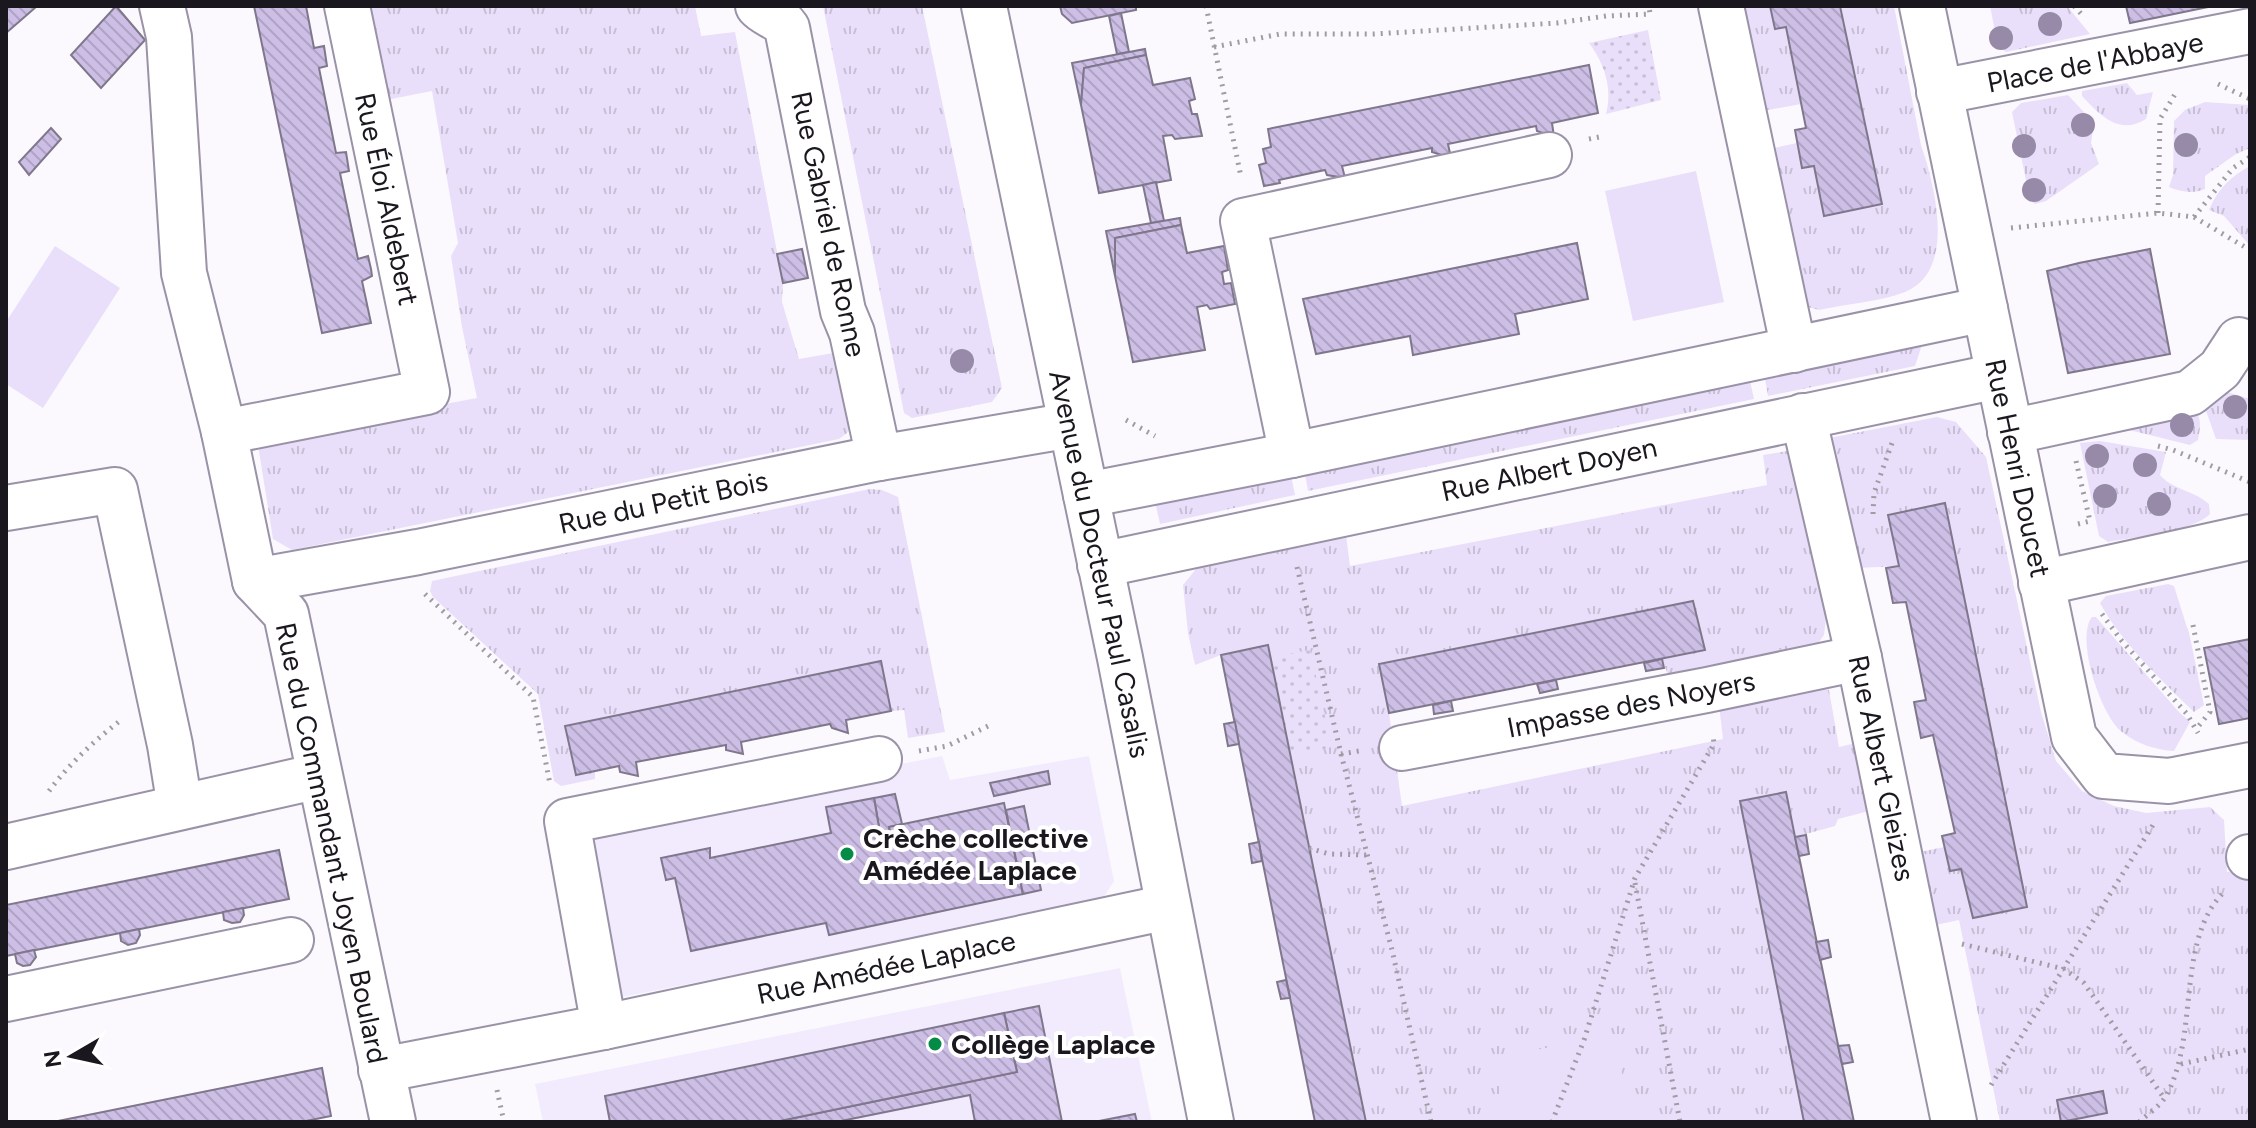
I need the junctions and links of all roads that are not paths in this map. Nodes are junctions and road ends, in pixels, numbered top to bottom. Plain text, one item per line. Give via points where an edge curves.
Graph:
1 (162, 6) edge
2 (347, 6) edge
3 (758, 6) edge
4 (984, 6) edge
5 (1721, 6) edge
6 (1922, 6) edge
7 (2250, 31) edge
8 (1939, 92) junction
9 (1568, 147) road end
10 (1985, 309) junction
11 (2239, 340) dead end
12 (1794, 350) junction
13 (1998, 376) junction
14 (1803, 416) junction
15 (1071, 425) junction
16 (224, 432) junction
17 (2010, 432) junction
18 (1292, 455) junction
19 (879, 458) junction
20 (1086, 495) junction
21 (6, 508) edge
22 (2250, 537) edge
23 (1100, 565) junction
24 (255, 581) junction
25 (2041, 583) junction
26 (1859, 658) junction
27 (1402, 748) road end
28 (879, 759) road end
29 (2250, 765) edge
30 (319, 776) junction
31 (180, 807) junction
32 (6, 847) edge
33 (1168, 907) junction
34 (291, 940) dead end
35 (6, 999) edge
36 (604, 1027) junction
37 (381, 1070) junction
38 (1969, 1109) edge
39 (393, 1122) edge
40 (1211, 1122) edge

1 - 16 street via 169,37 184,273
2 - 16 street, Rue Éloi Aldebert via 427,392
3 - 19 street, Rue Gabriel de Ronne via 787,28 843,311
4 - 15 street, Avenue du Docteur Paul Casalis
5 - 12 street
6 - 8 street, Rue Henri Doucet
7 - 8 street, Place de l'Abbaye
8 - 10 street, Rue Henri Doucet
9 - 18 street via 1243,221
10 - 12 street
10 - 13 street, Rue Henri Doucet
11 - 17 street via 2220,369 2190,393
12 - 18 street
13 - 14 street, Rue Albert Doyen
13 - 17 street, Rue Henri Doucet
14 - 23 street, Rue Albert Doyen
14 - 26 street, Rue Albert Gleizes
15 - 19 street, Rue du Petit Bois
15 - 20 street, Avenue du Docteur Paul Casalis
16 - 24 street
17 - 25 street, Rue Henri Doucet
18 - 20 street
19 - 24 street, Rue du Petit Bois
20 - 23 street, Avenue du Docteur Paul Casalis
21 - 31 street via 115,490
22 - 25 street
23 - 33 street, Avenue du Docteur Paul Casalis
24 - 30 street, Rue du Commandant Joyen Boulard via 286,614
25 - 29 street, Rue Henri Doucet via 2074,737 2104,776 2169,781
26 - 27 street, Impasse des Noyers
26 - 38 street, Rue Albert Gleizes via 1917,933
28 - 36 street via 567,821
30 - 31 street
30 - 37 street, Rue du Commandant Joyen Boulard
31 - 32 street
33 - 36 street, Rue Amédée Laplace
33 - 40 street, Avenue du Docteur Paul Casalis
34 - 35 street
36 - 37 street, Rue Amédée Laplace
37 - 39 street, Rue du Commandant Joyen Boulard

